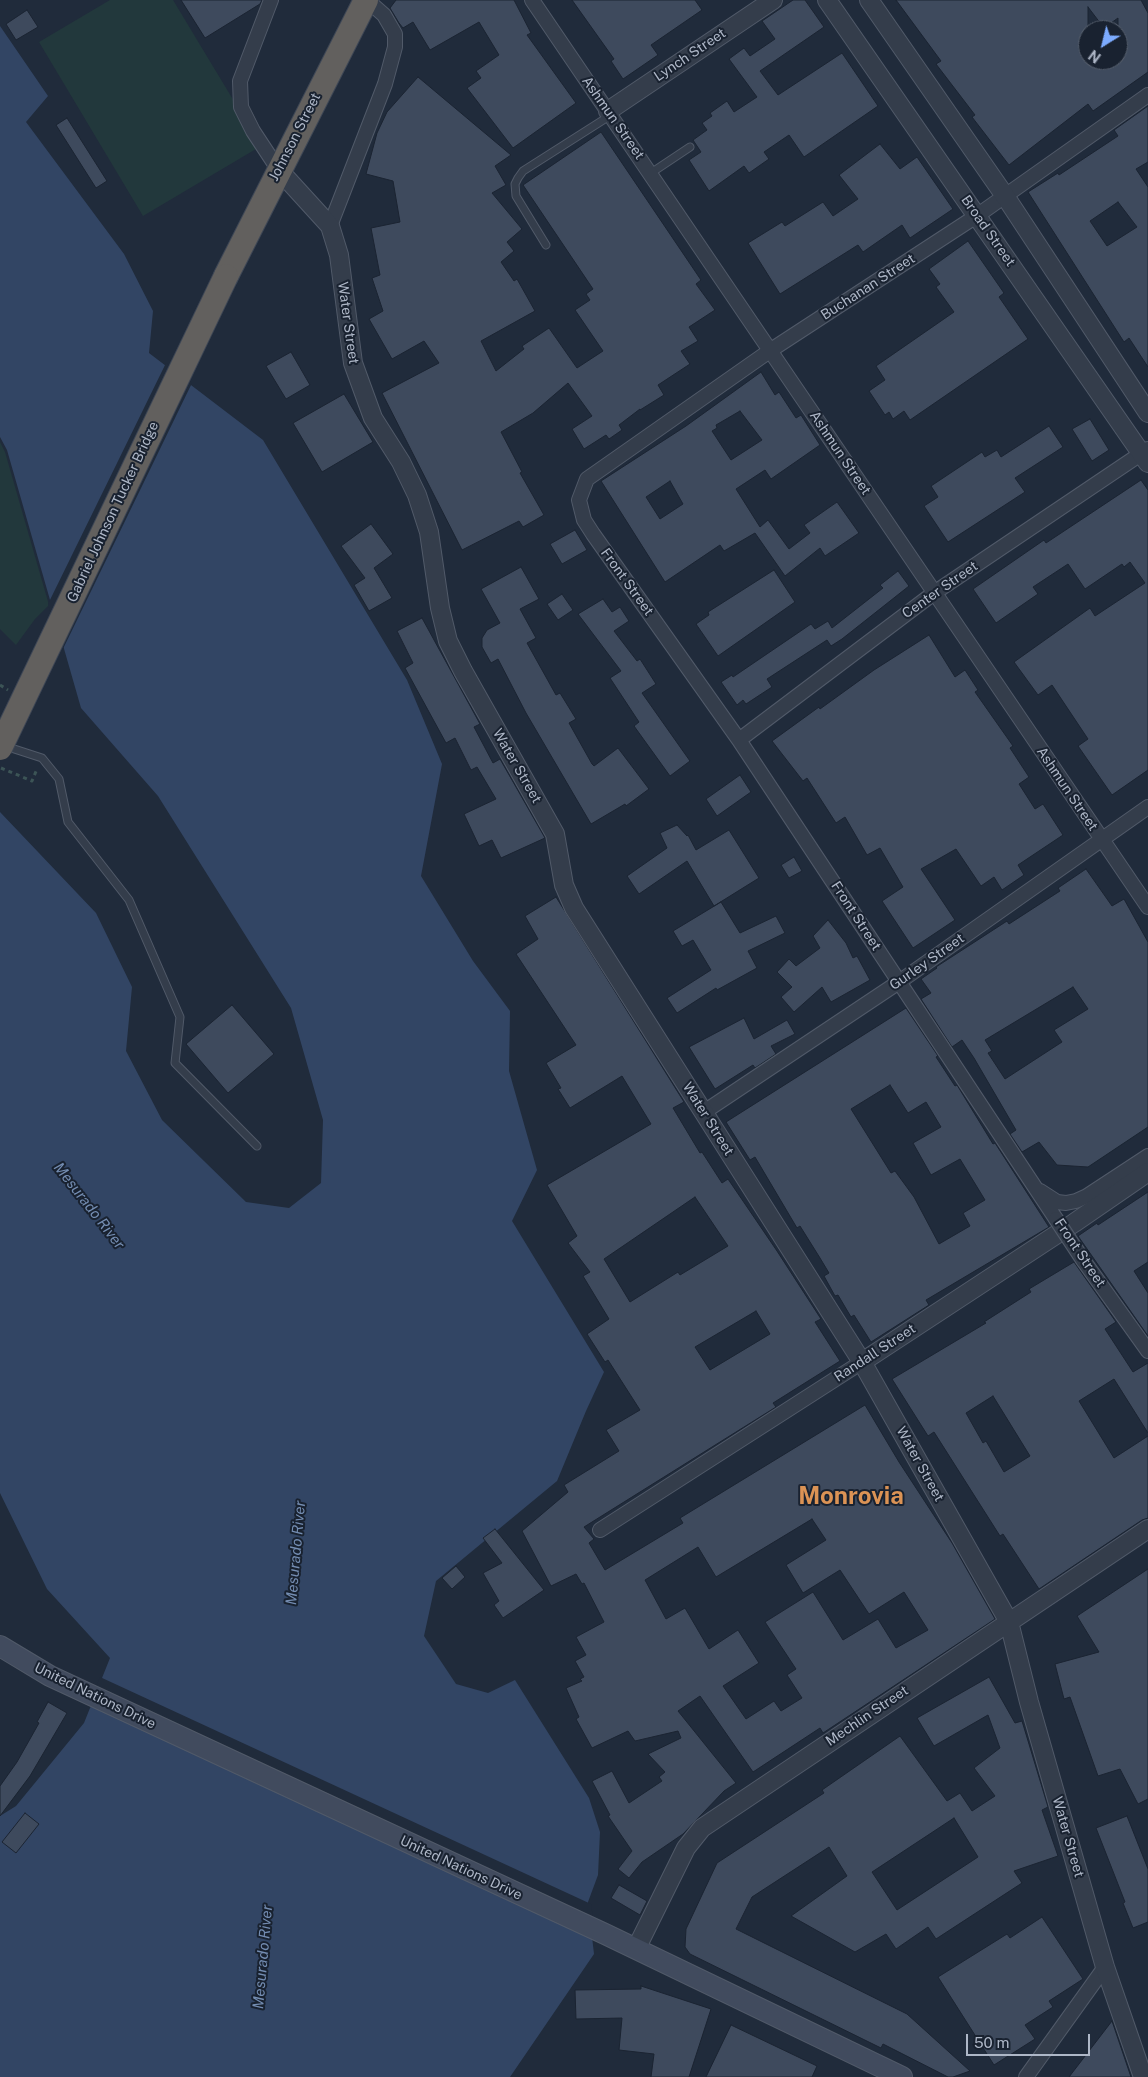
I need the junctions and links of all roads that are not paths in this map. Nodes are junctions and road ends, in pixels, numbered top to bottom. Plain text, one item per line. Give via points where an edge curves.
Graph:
1 (271, 0) edge
2 (366, 0) edge
3 (532, 0) edge
4 (773, 0) edge
5 (827, 0) edge
6 (869, 0) edge
7 (1148, 96) edge
8 (610, 113) junction
9 (690, 147) dead end
10 (278, 169) junction
11 (651, 173) junction
12 (1005, 196) junction
13 (978, 215) junction
14 (330, 226) junction
15 (546, 245) dead end
16 (226, 276) joint
17 (771, 350) junction
18 (1148, 413) edge
19 (1146, 455) edge
20 (587, 479) joint
21 (934, 592) junction
22 (739, 740) junction
23 (0, 754) edge
24 (1148, 807) edge
25 (1101, 840) junction
26 (1148, 907) edge
27 (899, 982) junction
28 (704, 1112) junction
29 (257, 1146) dead end
30 (1148, 1156) edge
31 (1148, 1172) edge
32 (1037, 1190) junction
33 (1148, 1351) edge
34 (862, 1362) junction
35 (1148, 1529) edge
36 (600, 1530) dead end
37 (1008, 1622) junction
38 (0, 1646) edge
39 (0, 1655) edge
40 (21, 1660) junction
41 (636, 1949) junction
42 (1105, 1966) junction
43 (902, 2077) edge
44 (1026, 2077) edge
45 (1143, 2077) edge

1 - 10 street via 240,80 241,107 253,132
2 - 10 highway, Johnson Street
2 - 14 street via 384,15 396,34 396,46 385,84
3 - 8 street, Ashmun Street
4 - 8 street, Lynch Street
5 - 13 street, Broad Street
6 - 12 street
7 - 12 street, Buchanan Street
8 - 11 street, Ashmun Street
8 - 15 lane via 524,171 515,184 516,196
9 - 11 lane
10 - 14 street, Water Street
10 - 16 highway, Johnson Street
11 - 17 street, Ashmun Street
12 - 13 street, Buchanan Street
12 - 18 street
13 - 17 street, Buchanan Street
13 - 19 street, Broad Street
14 - 28 street, Water Street via 339,255 353,364 373,418 417,495 429,532 448,641 556,834 564,885 574,908
16 - 23 highway, Gabriel Johnson Tucker Bridge, bridge
17 - 20 street, Buchanan Street
17 - 21 street, Ashmun Street
19 - 21 street, Center Street
20 - 22 street, Front Street via 579,500 584,520
21 - 22 street, Center Street
21 - 25 street, Ashmun Street
22 - 27 street, Front Street
23 - 29 lane via 42,758 59,779 68,822 129,900 180,1017 175,1063
24 - 25 street, Gurley Street
25 - 26 street, Ashmun Street
25 - 27 street, Gurley Street
27 - 28 street, Gurley Street
27 - 32 street, Front Street
28 - 34 street, Water Street
30 - 32 street via 1076,1201 1057,1202
31 - 34 street, Randall Street
32 - 33 street, Front Street, bridge
34 - 36 street, Randall Street
34 - 37 street, Water Street
35 - 37 street, Mechlin Street
37 - 41 street, Mechlin Street via 702,1828 686,1848
37 - 42 street, Water Street
38 - 40 main road, United Nations Drive
39 - 40 main road, United Nations Drive
40 - 41 main road, United Nations Drive
41 - 43 main road, United Nations Drive
42 - 44 street
42 - 45 street, Water Street

